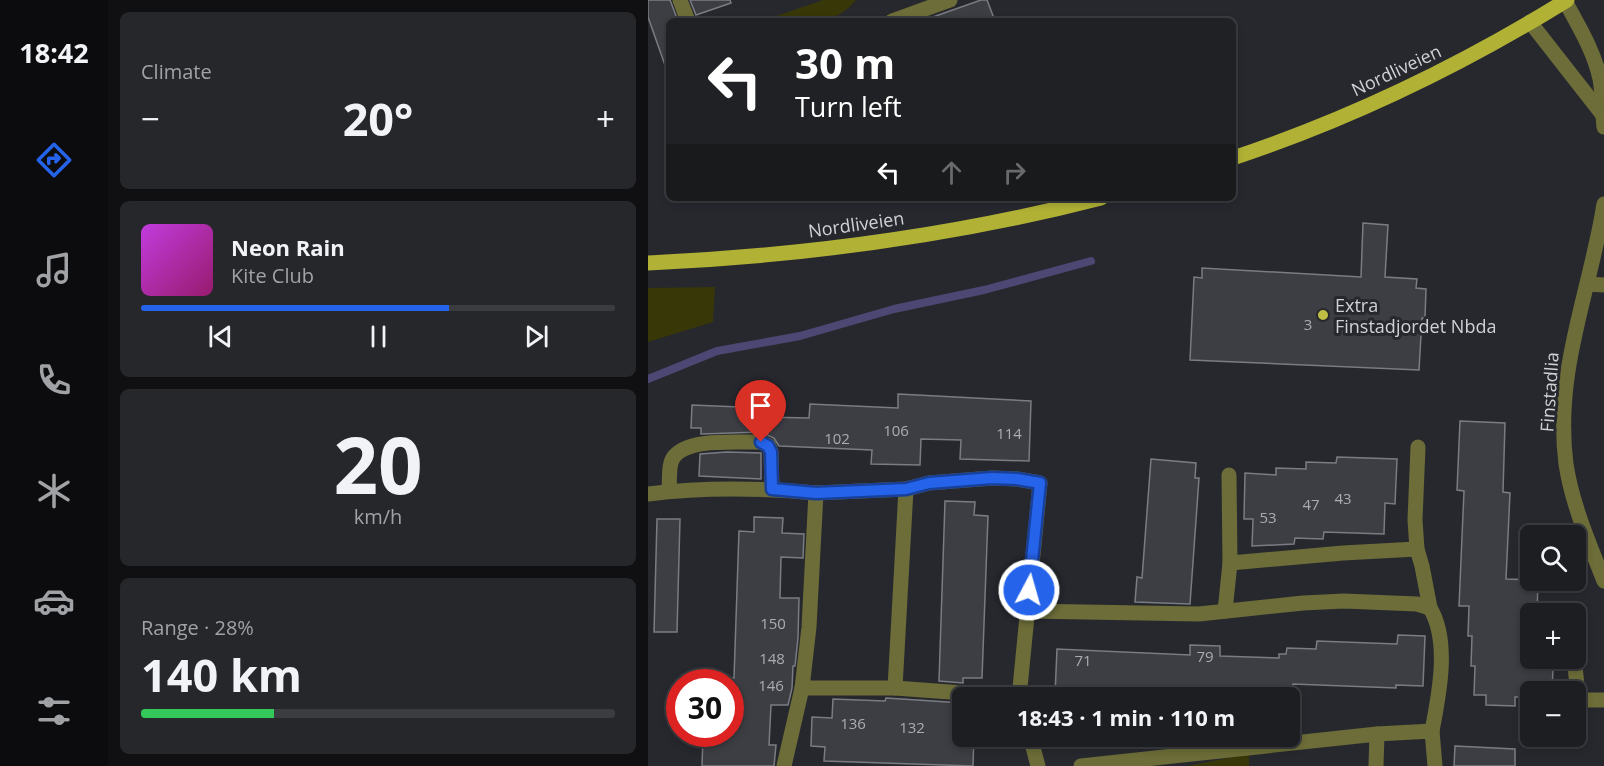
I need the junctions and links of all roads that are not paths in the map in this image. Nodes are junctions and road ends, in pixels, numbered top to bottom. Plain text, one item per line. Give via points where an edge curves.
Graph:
1 (680, 0) edge
2 (950, 0) edge
3 (1566, 1) edge
4 (687, 18) edge
5 (900, 18) edge
6 (1530, 22) junction
7 (1603, 120) edge
8 (1236, 157) edge
9 (1087, 201) edge
10 (1604, 204) edge
11 (648, 263) edge
12 (1587, 284) junction
13 (1604, 285) edge
14 (1419, 447) dead end
15 (1229, 475) dead end
16 (772, 489) junction
17 (906, 489) junction
18 (669, 491) junction
19 (816, 493) junction
20 (648, 494) edge
21 (1417, 549) junction
22 (1230, 563) junction
23 (1604, 580) edge
24 (1430, 608) junction
25 (1027, 611) junction
26 (1225, 611) junction
27 (1575, 669) edge
28 (1020, 687) edge
29 (802, 688) junction
30 (895, 688) junction
31 (952, 692) edge
32 (1604, 700) edge
33 (1432, 730) junction
34 (1377, 734) junction
35 (1033, 747) edge
36 (784, 766) edge
37 (1038, 766) edge
38 (1081, 766) edge
39 (1376, 766) edge
40 (1435, 766) edge

1 - 4 street
2 - 5 street
3 - 6 main road, Nordliveien
3 - 7 street via 1596,64
6 - 7 street
6 - 8 main road, Nordliveien via 1392,94
9 - 11 main road, Nordliveien via 972,226 844,247
10 - 12 street, Finstadlia
12 - 13 street
12 - 23 street, Finstadlia via 1568,363 1563,417 1566,464 1576,505
14 - 21 street
15 - 22 street
16 - 18 street
16 - 18 street via 771,452 761,442 693,444 672,460
16 - 19 street
17 - 19 street
17 - 25 street via 929,483 992,478 1040,483
17 - 30 street
18 - 20 street
19 - 29 street
21 - 22 street
21 - 24 street
22 - 26 street
24 - 26 street via 1344,601
24 - 33 street via 1436,619 1442,678
25 - 26 street
25 - 28 street
27 - 32 street via 1578,694 1583,700
29 - 30 street
29 - 36 street
30 - 31 street
33 - 34 street
33 - 40 street
34 - 38 street
34 - 39 street
35 - 37 street

